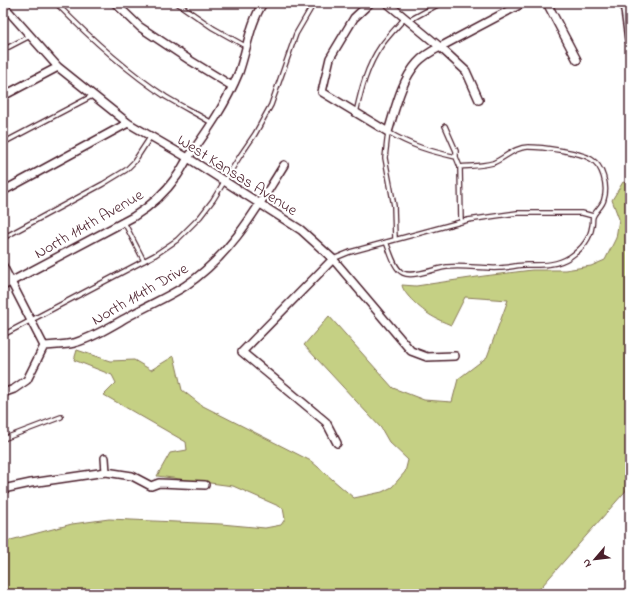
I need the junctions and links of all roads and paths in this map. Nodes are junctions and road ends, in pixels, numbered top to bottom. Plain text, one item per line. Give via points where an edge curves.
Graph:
1 (56, 3) edge
2 (115, 3) edge
3 (178, 3) edge
4 (253, 3) edge
5 (314, 3) edge
6 (370, 3) edge
7 (387, 3) edge
8 (441, 3) edge
9 (523, 3) edge
10 (547, 3) edge
11 (625, 3) edge
12 (3, 5) edge
13 (262, 5) edge
14 (407, 19) junction
15 (30, 36) junction
16 (630, 40) edge
17 (247, 47) junction
18 (440, 47) junction
19 (3, 50) edge
20 (577, 60) dead end
21 (58, 67) junction
22 (232, 86) junction
23 (94, 95) junction
24 (3, 96) edge
25 (479, 100) dead end
26 (356, 113) junction
27 (128, 123) junction
28 (212, 124) junction
29 (445, 126) dead end
30 (388, 132) junction
31 (151, 136) junction
32 (3, 143) edge
33 (456, 157) junction
34 (188, 158) junction
35 (284, 165) dead end
36 (460, 167) junction
37 (224, 182) junction
38 (3, 191) edge
39 (260, 204) junction
40 (593, 216) junction
41 (124, 222) junction
42 (461, 222) junction
43 (3, 238) edge
44 (395, 239) junction
45 (386, 242) junction
46 (333, 258) junction
47 (144, 261) junction
48 (3, 266) edge
49 (11, 282) junction
50 (3, 286) edge
51 (31, 320) junction
52 (3, 334) edge
53 (44, 346) junction
54 (455, 356) dead end
55 (3, 393) edge
56 (61, 417) dead end
57 (3, 439) edge
58 (337, 443) dead end
59 (105, 458) dead end
60 (106, 472) junction
61 (205, 485) dead end
62 (3, 489) edge

1 - 28 lane via 127,69
2 - 22 street via 140,27
3 - 17 lane via 213,28
4 - 13 street
5 - 37 lane via 296,34 263,122
6 - 26 street via 354,18 330,58 322,92
7 - 14 street
8 - 14 lane
9 - 18 street
10 - 20 street
11 - 16 street
12 - 15 street, West Kansas Avenue
13 - 17 street, North 114th Avenue
14 - 18 street
14 - 26 lane via 381,46 372,62
15 - 19 lane
15 - 21 street, West Kansas Avenue
17 - 22 street, North 114th Avenue
18 - 25 street via 466,71
18 - 30 street via 417,63 406,78
21 - 23 street, West Kansas Avenue
21 - 24 street
22 - 28 street, North 114th Avenue
23 - 27 street, West Kansas Avenue
23 - 32 lane
26 - 30 street
27 - 31 street, West Kansas Avenue
27 - 38 street
28 - 34 street, North 114th Avenue
29 - 33 lane via 456,151
30 - 33 lane via 427,151
30 - 44 lane via 385,158 394,206
31 - 34 street, West Kansas Avenue
31 - 43 lane via 134,162 122,173
33 - 36 lane
34 - 37 street, West Kansas Avenue
34 - 41 street, North 114th Avenue via 161,196
35 - 39 street, North 114th Drive
36 - 40 lane via 492,163 518,149 528,147 566,151 591,159 601,168 605,182 604,200
36 - 42 lane
37 - 39 street, West Kansas Avenue
37 - 47 lane via 190,228 167,247
39 - 46 street, West Kansas Avenue via 301,230
39 - 53 street, North 114th Drive via 239,236 224,253 184,286 84,339
40 - 42 lane via 582,213 517,213
40 - 45 lane via 590,237 582,248 562,261 540,266 447,267 404,274 396,264
41 - 47 lane
41 - 49 street, North 114th Avenue
42 - 44 lane
44 - 45 lane
45 - 46 lane
46 - 54 street, West Kansas Avenue via 411,350 427,357
46 - 58 street via 242,352 326,422
47 - 51 lane
48 - 49 street
49 - 50 street, North 114th Avenue
49 - 51 street
51 - 52 lane
51 - 53 street
53 - 55 street via 26,380
56 - 57 lane
59 - 60 street
60 - 61 street via 132,476 151,486 159,483
60 - 62 street

